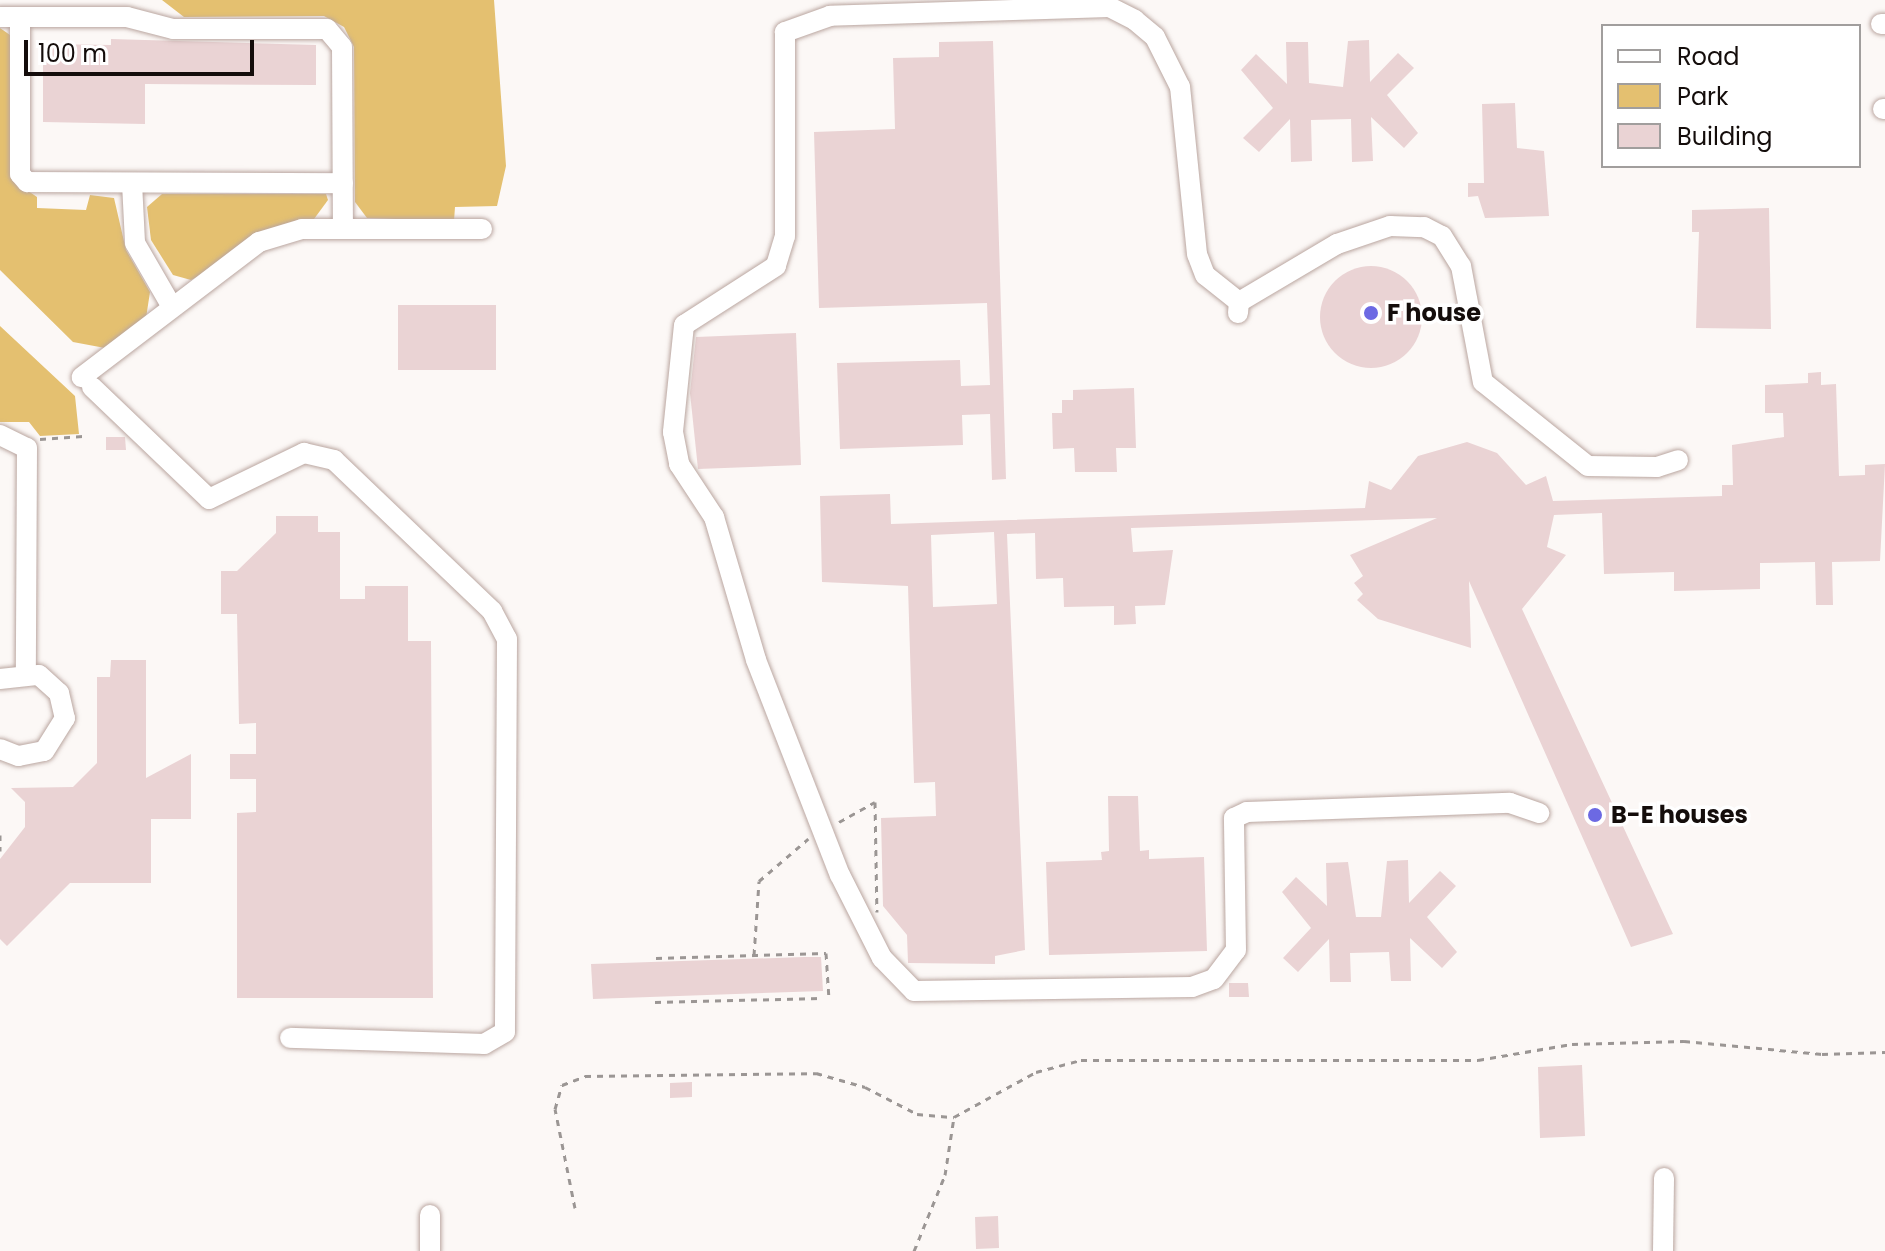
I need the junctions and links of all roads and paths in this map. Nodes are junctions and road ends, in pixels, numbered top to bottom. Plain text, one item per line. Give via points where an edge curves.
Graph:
1 (10, 17) edge
2 (132, 183) junction
3 (343, 183) junction
4 (343, 229) junction
5 (482, 229) dead end
6 (172, 307) junction
7 (0, 435) edge
8 (83, 436) dead end
9 (40, 439) dead end
10 (1678, 460) dead end
11 (26, 673) junction
12 (0, 679) edge
13 (0, 749) edge
14 (1539, 813) dead end
15 (832, 826) dead end
16 (816, 834) dead end
17 (0, 835) edge
18 (0, 851) edge
19 (873, 917) dead end
20 (754, 955) junction
21 (656, 958) dead end
22 (821, 998) dead end
23 (829, 1000) dead end
24 (655, 1002) dead end
25 (290, 1038) dead end
26 (1885, 1052) edge
27 (954, 1117) junction
28 (1664, 1178) dead end
29 (575, 1208) dead end
30 (430, 1215) dead end
31 (430, 1251) edge
32 (914, 1251) edge
33 (1663, 1251) edge

1 - 2 street via 23,179
1 - 3 street via 335,33 342,47
2 - 3 street
2 - 6 street via 135,243
3 - 4 street
4 - 5 street
4 - 6 street via 273,236
6 - 25 street via 87,382 209,499 304,453 334,460 492,611 507,639 505,1032 484,1044
7 - 11 street via 27,448
8 - 9 path
10 - 14 street via 1657,467 1588,466 1483,382 1461,266 1442,236 1424,227 1390,226 1337,244 1239,308 1205,275 1194,233 1180,87 1155,37 1109,7 830,16 785,32 785,236 776,266 684,325 673,432 684,474 714,517 756,660 857,916 914,991 1192,987 1214,979 1236,950 1234,818 1247,812 1510,803
11 - 12 street
11 - 13 street via 59,693 61,731 32,755
15 - 19 path via 875,802 880,908
16 - 20 path via 759,881
17 - 18 path
20 - 21 path
20 - 23 path via 826,953
22 - 24 path
26 - 27 path via 1822,1054 1684,1041 1572,1044 1478,1060 1081,1060 1036,1072
27 - 29 path via 917,1114 865,1087 816,1073 585,1076 562,1085 555,1109
27 - 32 path via 945,1175
28 - 33 street
30 - 31 street

